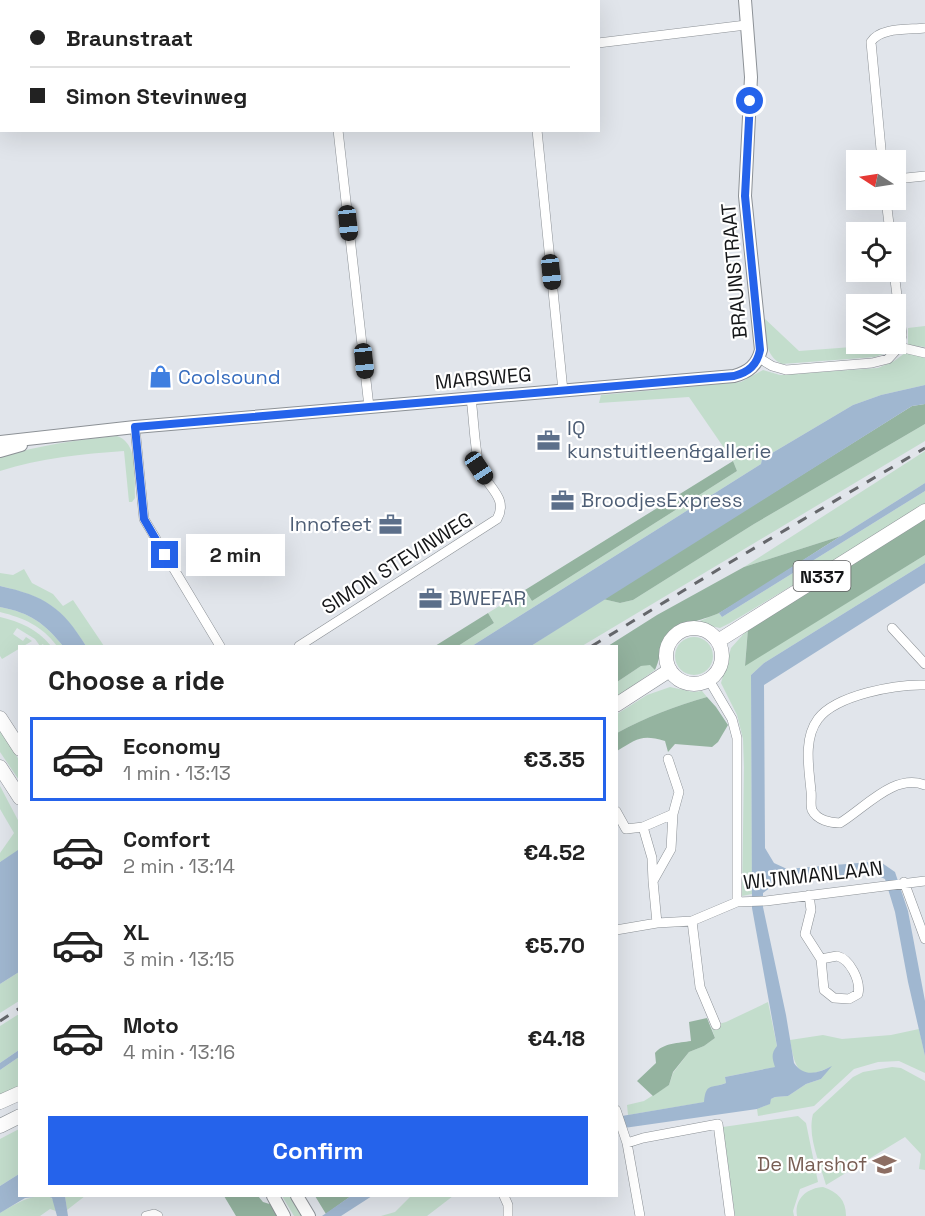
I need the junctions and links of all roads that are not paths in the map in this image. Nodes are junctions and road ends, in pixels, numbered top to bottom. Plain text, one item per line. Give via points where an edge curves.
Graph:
1 (745, 0) edge
2 (746, 25) junction
3 (925, 28) edge
4 (600, 43) edge
5 (338, 132) edge
6 (537, 132) edge
7 (881, 150) edge
8 (925, 176) edge
9 (906, 178) edge
10 (906, 350) edge
11 (925, 353) edge
12 (893, 354) edge
13 (759, 358) junction
14 (563, 391) junction
15 (471, 398) junction
16 (369, 407) junction
17 (135, 427) junction
18 (54, 436) junction
19 (0, 442) edge
20 (0, 451) edge
21 (925, 511) edge
22 (892, 628) dead end
23 (718, 641) junction
24 (219, 645) edge
25 (301, 645) edge
26 (925, 664) edge
27 (670, 670) junction
28 (709, 680) junction
29 (925, 685) edge
30 (618, 704) edge
31 (0, 718) edge
32 (18, 746) edge
33 (668, 759) dead end
34 (0, 767) edge
35 (925, 785) edge
36 (18, 795) edge
37 (673, 814) junction
38 (618, 815) edge
39 (643, 827) junction
40 (653, 881) junction
41 (925, 881) edge
42 (903, 883) junction
43 (809, 895) junction
44 (737, 902) junction
45 (692, 921) junction
46 (657, 923) junction
47 (618, 930) edge
48 (925, 939) edge
49 (821, 959) junction
50 (716, 1025) dead end
51 (18, 1094) edge
52 (0, 1102) edge
53 (618, 1116) edge
54 (18, 1117) edge
55 (0, 1126) edge
56 (625, 1139) junction
57 (274, 1197) edge
58 (298, 1197) edge
59 (504, 1197) edge
60 (146, 1216) edge
61 (158, 1216) edge
62 (284, 1216) edge
63 (309, 1216) edge
64 (508, 1216) edge
65 (640, 1216) edge
66 (730, 1216) edge

1 - 2 street, BRAUNSTRAAT
2 - 4 street
2 - 13 street, BRAUNSTRAAT via 751,78 745,196
3 - 7 street via 884,32 871,42
5 - 16 street
6 - 14 street
8 - 9 street
10 - 11 street
12 - 13 street via 872,363 786,370
13 - 14 street, MARSWEG via 750,369 734,376
14 - 15 street, MARSWEG
15 - 16 street, MARSWEG
15 - 25 street, SIMON STEVINWEG via 479,468 498,496 501,510 497,519
16 - 17 street, MARSWEG
17 - 18 street, MARSWEG
17 - 24 street via 144,519
18 - 19 street, MARSWEG
18 - 20 street, MARSWEG
21 - 23 main road, N337
22 - 26 street
23 - 27 main road via 703,629 684,629 676,634 666,651
23 - 28 main road via 722,662
27 - 28 main road via 683,682
27 - 30 main road
28 - 44 street via 732,719 737,738
29 - 35 street via 907,684 855,696 834,706 818,718 811,732 807,771 813,810 830,823 840,823 880,794 905,782
31 - 32 main road
33 - 37 street via 679,792
34 - 36 main road
37 - 39 street
37 - 40 street via 671,849
38 - 39 street via 626,829
39 - 40 street via 652,858
40 - 46 street
41 - 42 street, WIJNMANLAAN
42 - 43 street, WIJNMANLAAN
42 - 48 street, WIJNMANLAAN
43 - 44 street, WIJNMANLAAN
43 - 49 street via 811,910 805,934
44 - 45 street, WIJNMANLAAN
45 - 46 street, WIJNMANLAAN
45 - 50 street via 700,987
46 - 47 street, WIJNMANLAAN
49 - 49 street via 837,956 847,961 859,986 858,994 840,1000 824,990
51 - 52 main road
53 - 56 street
54 - 55 main road
56 - 65 street
56 - 66 street via 718,1124
57 - 62 street
58 - 63 street
59 - 64 street
60 - 61 street

